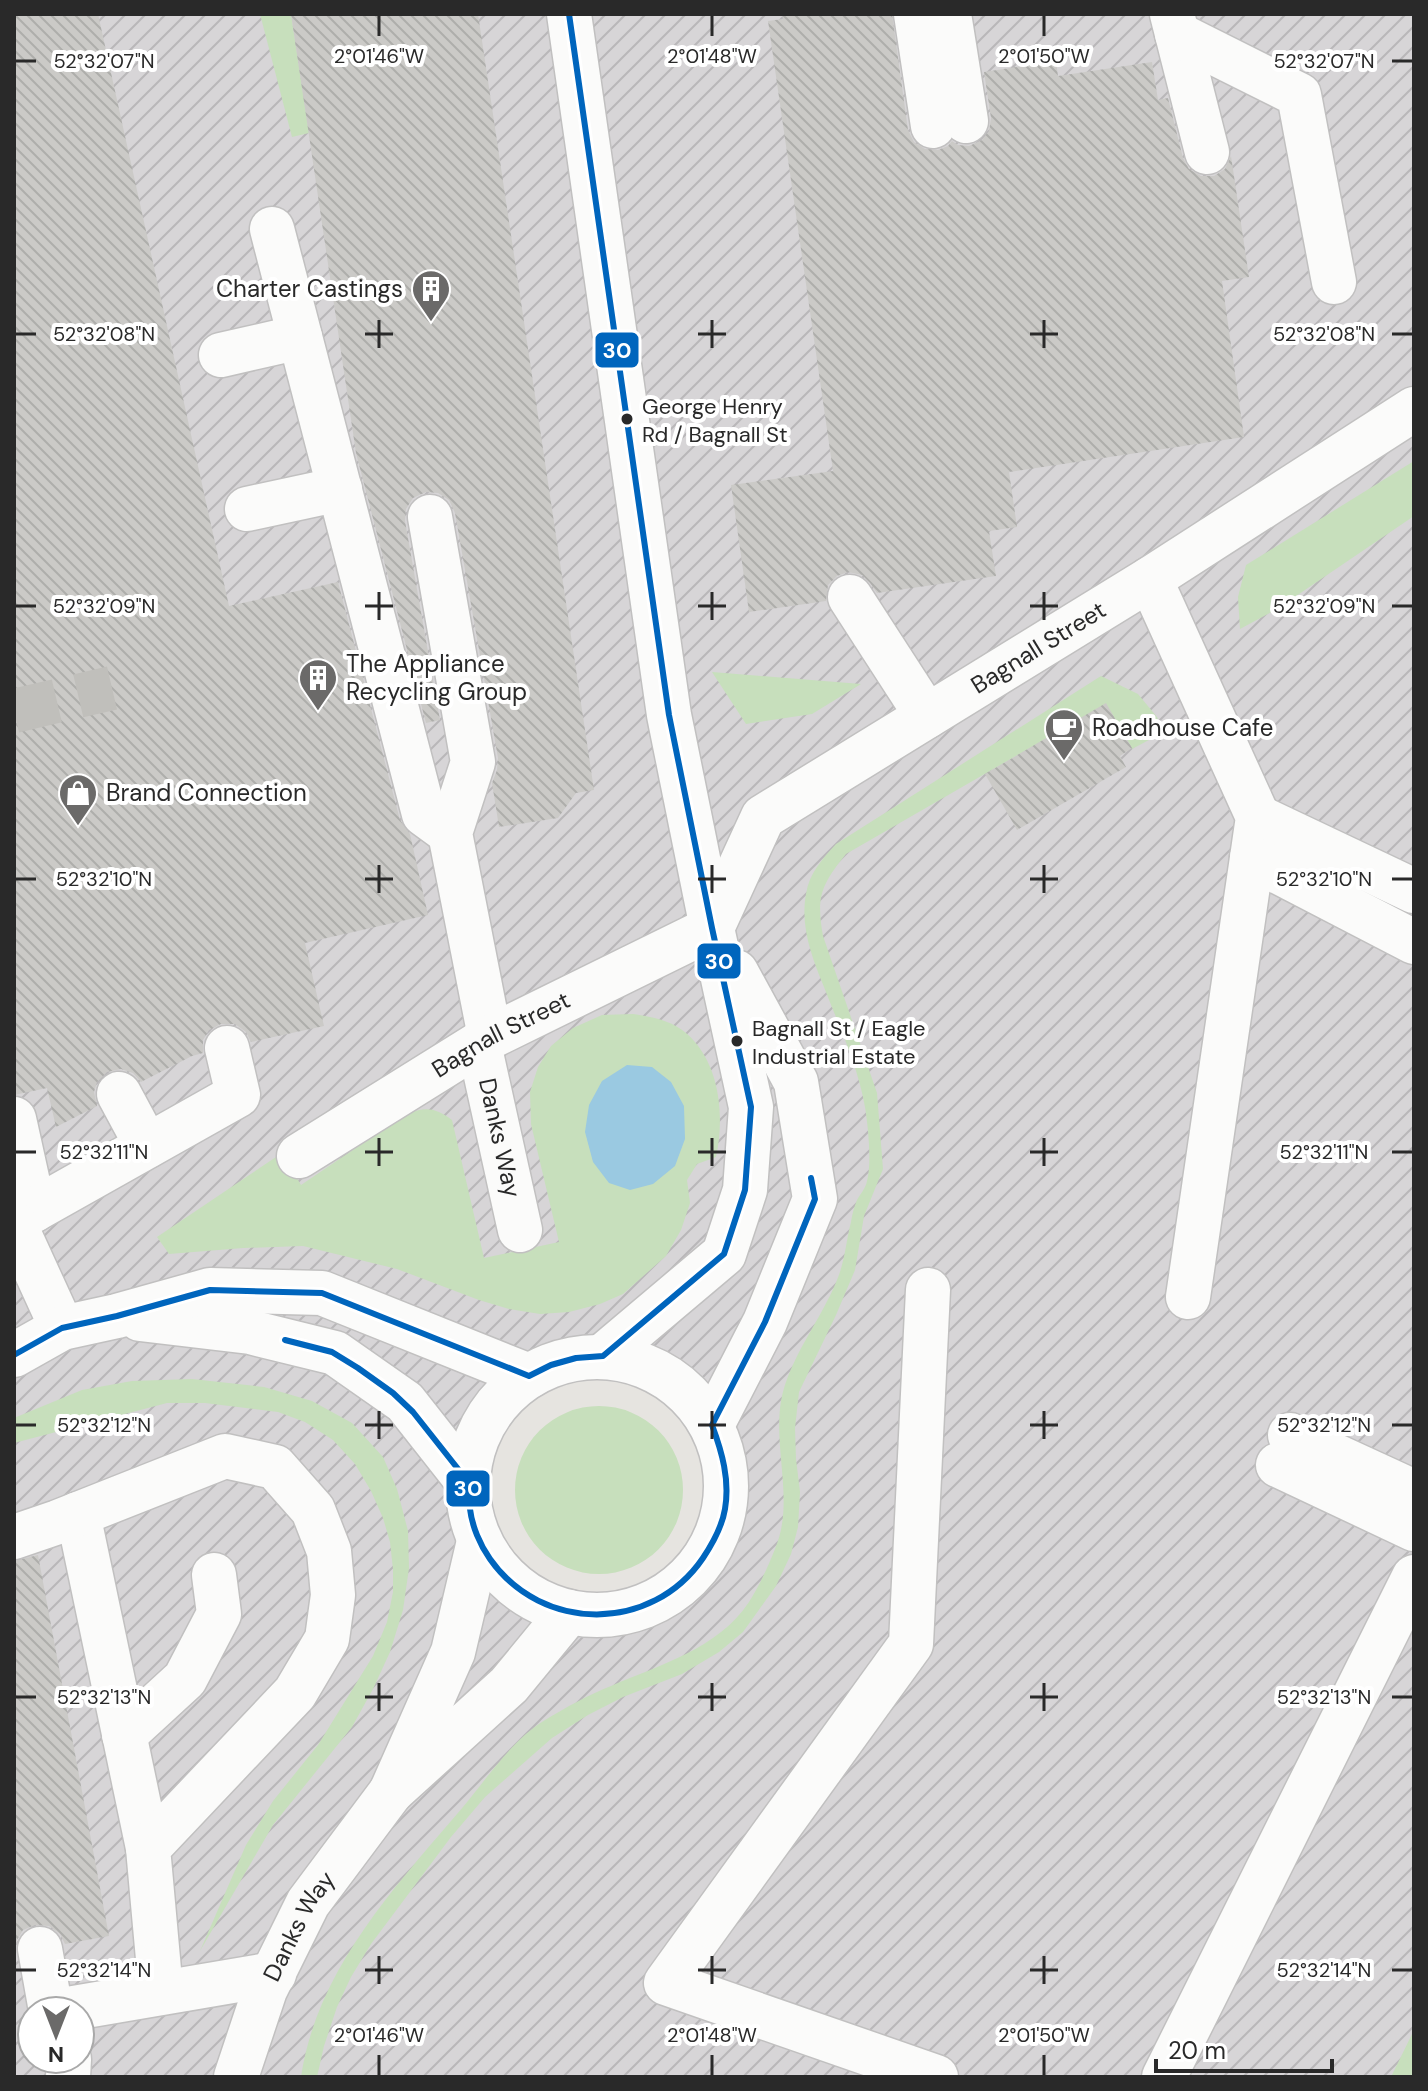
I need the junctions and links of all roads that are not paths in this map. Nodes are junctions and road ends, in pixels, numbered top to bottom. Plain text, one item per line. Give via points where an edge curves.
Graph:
1 (569, 14) edge
2 (916, 14) edge
3 (949, 14) edge
4 (1175, 24) edge
5 (1207, 152) dead end
6 (272, 229) dead end
7 (1334, 282) dead end
8 (300, 337) junction
9 (221, 355) dead end
10 (1414, 409) edge
11 (340, 489) junction
12 (247, 509) dead end
13 (430, 517) dead end
14 (1150, 579) junction
15 (850, 597) dead end
16 (927, 716) junction
17 (427, 822) junction
18 (1255, 838) junction
19 (1414, 891) edge
20 (712, 928) junction
21 (1414, 942) edge
22 (485, 1041) junction
23 (227, 1048) dead end
24 (119, 1094) dead end
25 (14, 1119) edge
26 (147, 1146) junction
27 (299, 1156) dead end
28 (21, 1218) edge
29 (520, 1230) dead end
30 (928, 1290) dead end
31 (1188, 1297) dead end
32 (117, 1316) junction
33 (62, 1328) junction
34 (14, 1355) edge
35 (603, 1356) junction
36 (529, 1376) junction
37 (712, 1425) junction
38 (468, 1482) junction
39 (1414, 1492) edge
40 (78, 1514) junction
41 (1414, 1529) edge
42 (14, 1537) edge
43 (479, 1541) junction
44 (214, 1575) dead end
45 (1414, 1577) edge
46 (569, 1612) junction
47 (124, 1735) junction
48 (391, 1792) junction
49 (148, 1848) junction
50 (40, 1949) dead end
51 (274, 1974) junction
52 (161, 1992) junction
53 (52, 1995) edge
54 (96, 2004) edge
55 (236, 2077) edge
56 (936, 2077) edge
57 (1164, 2077) edge

1 - 20 street via 669,715
2 - 3 street via 949,124
4 - 5 street
4 - 7 street via 1299,95
6 - 8 street, Danks Way
8 - 9 street
8 - 11 street, Danks Way
10 - 14 street, Bagnall Street
11 - 12 street
11 - 17 street, Danks Way
13 - 17 street via 473,762
14 - 16 street, Bagnall Street
14 - 18 street
15 - 16 street
16 - 20 street, Bagnall Street via 763,817
17 - 22 street, Danks Way
18 - 19 street
18 - 21 street
18 - 31 street
20 - 22 street, Bagnall Street
20 - 35 street via 751,1107 745,1190 724,1254
20 - 37 street via 796,1082 815,1199 765,1322
22 - 27 street, Bagnall Street
22 - 29 street, Danks Way
23 - 26 street via 238,1095
24 - 26 street
25 - 28 street
26 - 28 street
28 - 33 street
30 - 56 street via 911,1644 666,1983
32 - 33 street
32 - 36 street via 210,1290 322,1293
32 - 38 street via 250,1332 335,1353 405,1402
33 - 34 street
35 - 36 street via 576,1358
35 - 37 street via 659,1372 684,1390
36 - 38 street via 485,1420 472,1451
37 - 46 street via 722,1451 727,1503 705,1559 669,1595 643,1608 610,1615
38 - 43 street
39 - 41 street via 1284,1450
40 - 42 street
40 - 47 street
40 - 49 street via 225,1456 275,1467 313,1510 329,1551 333,1595 327,1639 295,1693
43 - 46 street via 513,1585 535,1601
43 - 48 street, Danks Way via 453,1652
44 - 47 street via 219,1614 185,1679
45 - 57 street
46 - 48 street, Danks Way via 509,1685
47 - 49 street
48 - 51 street, Danks Way via 308,1903
49 - 52 street
50 - 53 street
51 - 52 street
51 - 55 street, Danks Way
52 - 54 street

